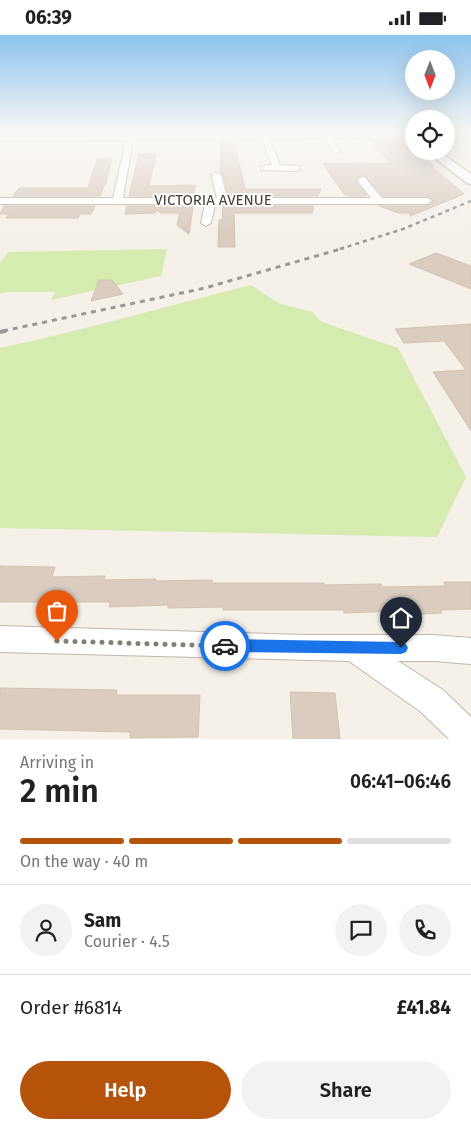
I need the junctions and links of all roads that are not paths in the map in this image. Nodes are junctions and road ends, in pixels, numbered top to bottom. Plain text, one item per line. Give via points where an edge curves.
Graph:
1 (124, 166) edge
2 (451, 166) edge
3 (264, 168) dead end
4 (277, 168) joint
5 (297, 168) dead end
6 (216, 175) dead end
7 (362, 180) dead end
8 (471, 180) edge
9 (216, 200) junction
10 (378, 200) junction
11 (0, 201) edge
12 (117, 201) junction
13 (427, 201) dead end
14 (206, 223) dead end
15 (0, 639) edge
16 (353, 648) junction
17 (471, 651) edge
18 (471, 739) edge

1 - 12 street
2 - 8 street
3 - 4 street
4 - 5 street
6 - 9 street
7 - 10 street
9 - 10 street, VICTORIA AVENUE
9 - 12 street, VICTORIA AVENUE
9 - 14 street
10 - 13 street, VICTORIA AVENUE
11 - 12 street, VICTORIA AVENUE
15 - 16 street
16 - 17 street
16 - 18 street via 432,701

